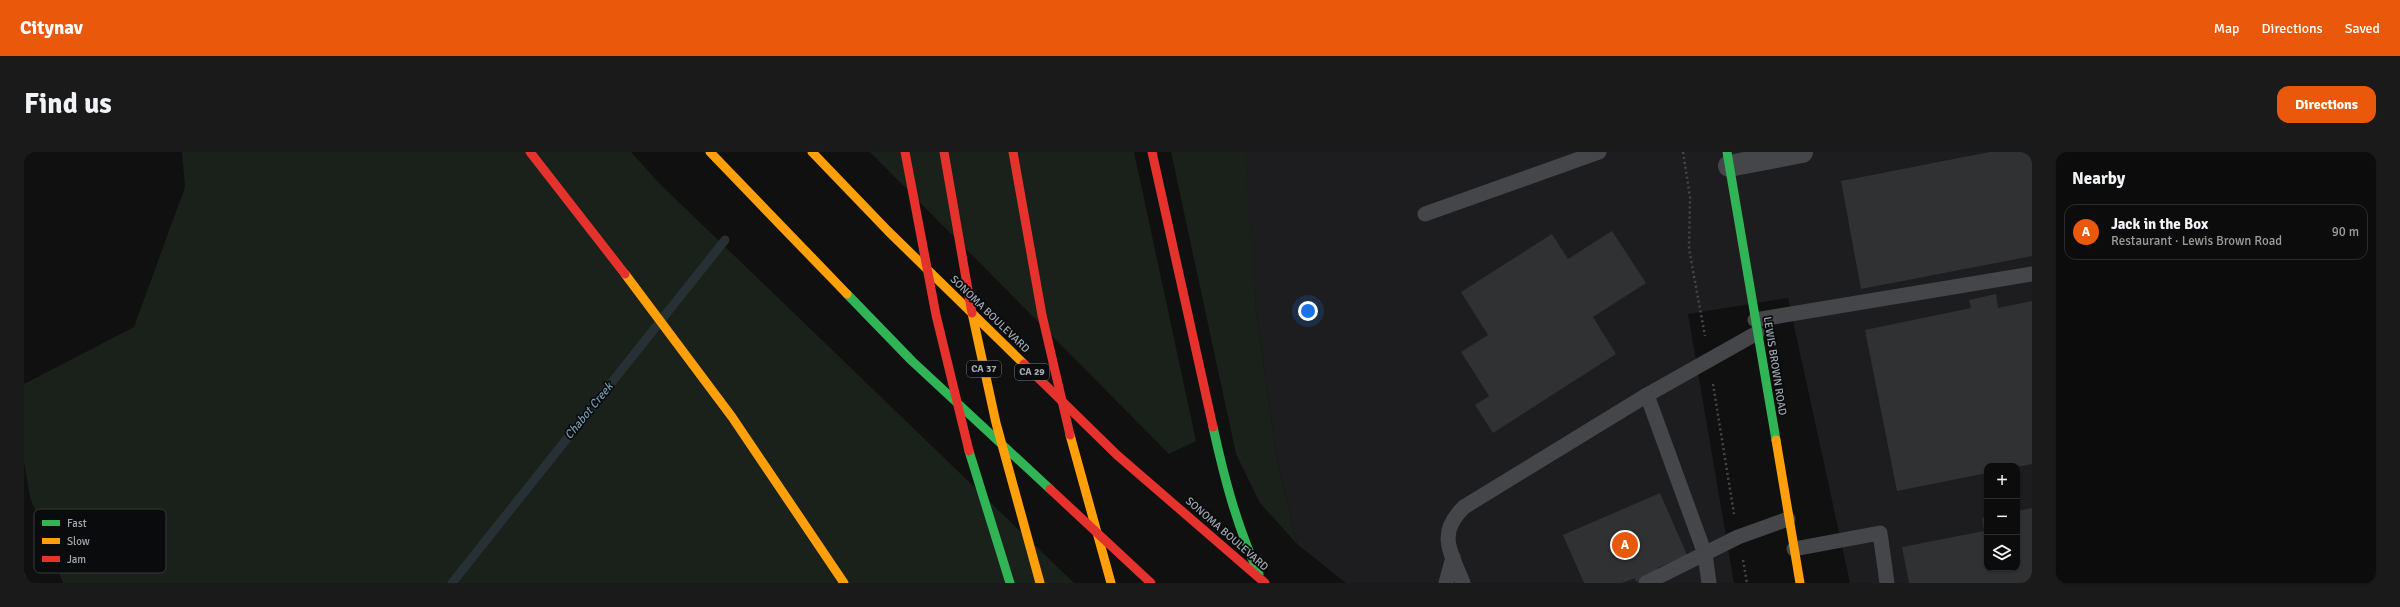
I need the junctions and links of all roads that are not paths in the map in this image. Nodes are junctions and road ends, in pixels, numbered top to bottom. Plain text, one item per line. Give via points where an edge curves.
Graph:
1 (530, 152) edge
2 (710, 152) edge
3 (812, 152) edge
4 (905, 152) edge
5 (944, 152) edge
6 (1013, 152) edge
7 (1152, 152) edge
8 (1599, 152) edge
9 (1802, 152) edge
10 (1728, 159) edge
11 (1425, 214) dead end
12 (2032, 274) edge
13 (1756, 326) junction
14 (1647, 395) junction
15 (1788, 519) junction
16 (1794, 549) junction
17 (1705, 554) junction
18 (1453, 557) junction
19 (1264, 582) edge
20 (844, 583) edge
21 (1010, 583) edge
22 (1040, 583) edge
23 (1111, 583) edge
24 (1151, 583) edge
25 (1446, 583) edge
26 (1463, 583) edge
27 (1646, 583) edge
28 (1708, 583) edge
29 (1800, 583) edge
30 (1887, 583) edge

1 - 20 main road via 613,256 781,486
2 - 24 main road via 912,362
3 - 19 main road, SONOMA BOULEVARD / CA 29 via 888,231 1117,455
4 - 21 main road via 933,297 954,387 978,479
5 - 22 main road, CA 37 via 967,288 987,380
6 - 23 main road via 1034,275 1053,365 1072,447
7 - 19 main road via 1226,484 1249,553
8 - 11 lane
9 - 10 street
10 - 13 main road, LEWIS BROWN ROAD
12 - 13 lane
13 - 14 lane
13 - 15 main road, LEWIS BROWN ROAD
14 - 17 lane
14 - 18 lane via 1464,506 1453,518 1446,537
15 - 16 main road, LEWIS BROWN ROAD
15 - 17 lane
16 - 29 main road, LEWIS BROWN ROAD
16 - 30 lane via 1880,533
17 - 27 lane
17 - 28 lane
18 - 25 lane
18 - 26 lane

